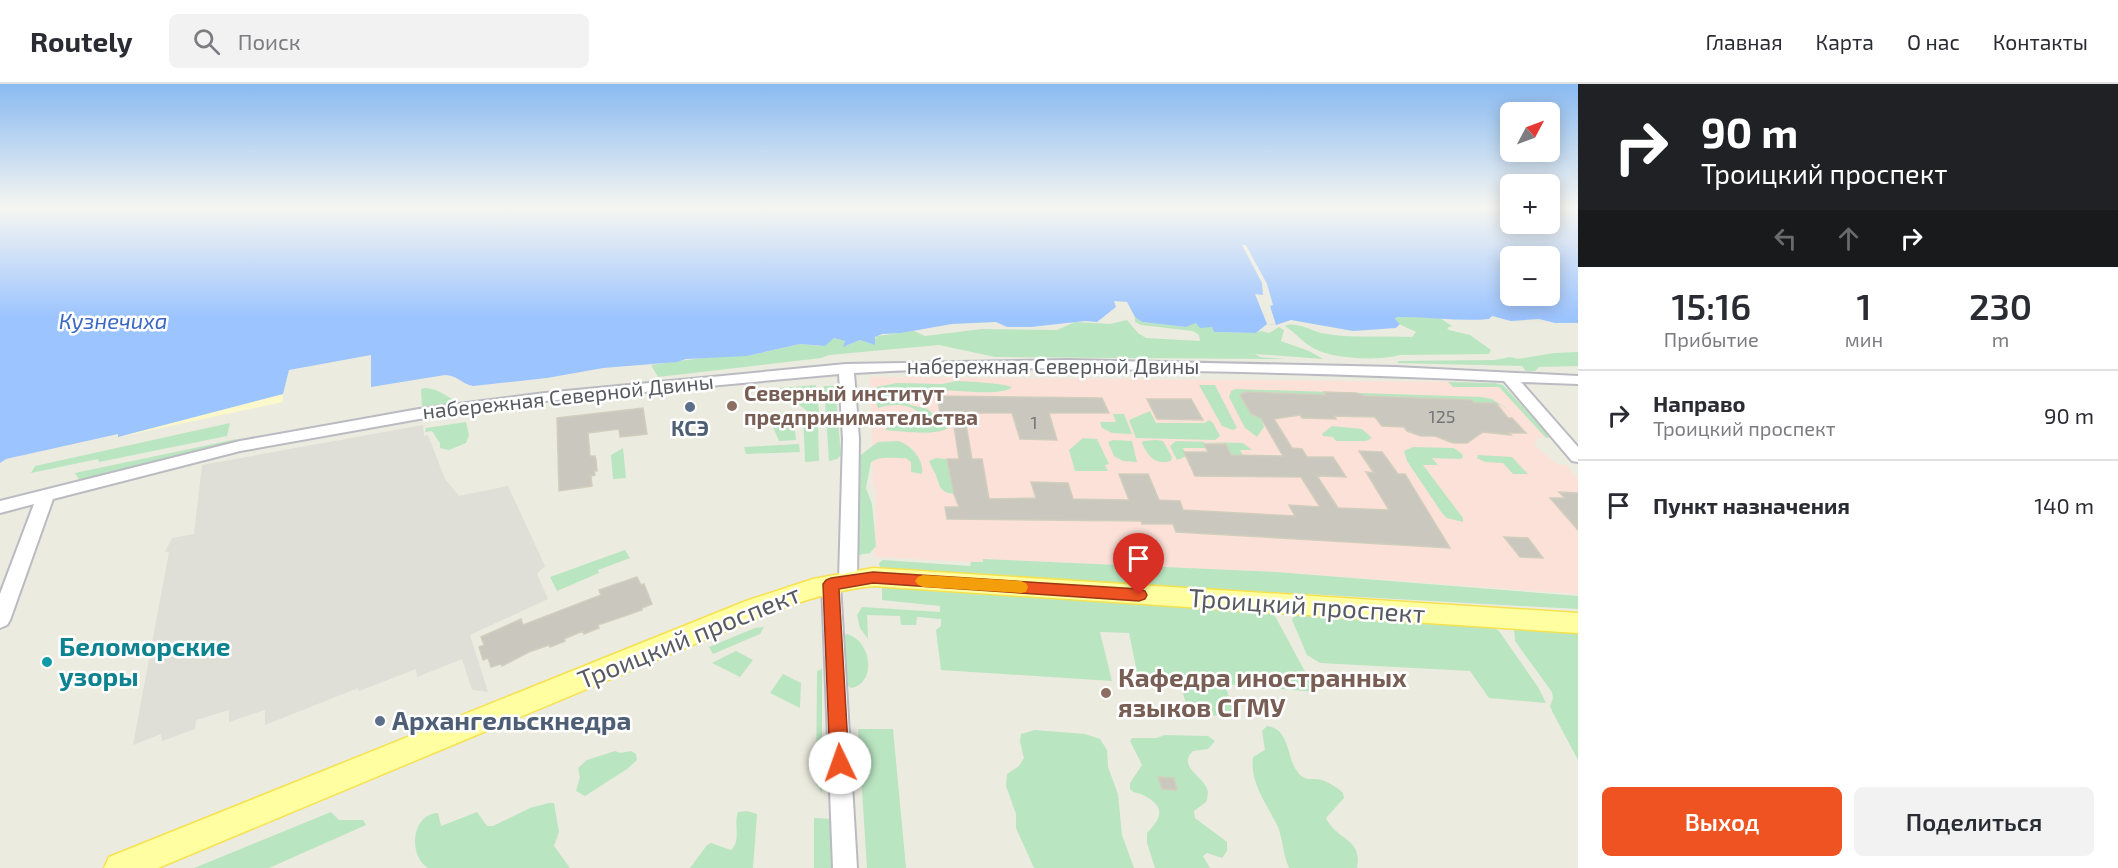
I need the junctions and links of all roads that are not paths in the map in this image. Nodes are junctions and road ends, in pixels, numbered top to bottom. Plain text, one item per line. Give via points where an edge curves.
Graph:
1 (846, 368) junction
2 (1509, 376) junction
3 (1578, 380) edge
4 (1578, 457) edge
5 (46, 496) junction
6 (0, 507) edge
7 (839, 582) junction
8 (0, 620) edge
9 (1578, 623) edge
10 (120, 868) edge
11 (844, 868) edge

1 - 2 street, набережная Северной Двины via 1067,364
1 - 5 street, набережная Северной Двины via 545,397 419,414 240,446
1 - 7 street via 850,439
2 - 3 street, набережная Северной Двины
2 - 4 street
5 - 6 street, набережная Северной Двины
5 - 8 street
7 - 9 main road, Троицкий проспект via 873,577
7 - 10 main road, Троицкий проспект via 755,608
7 - 11 street

